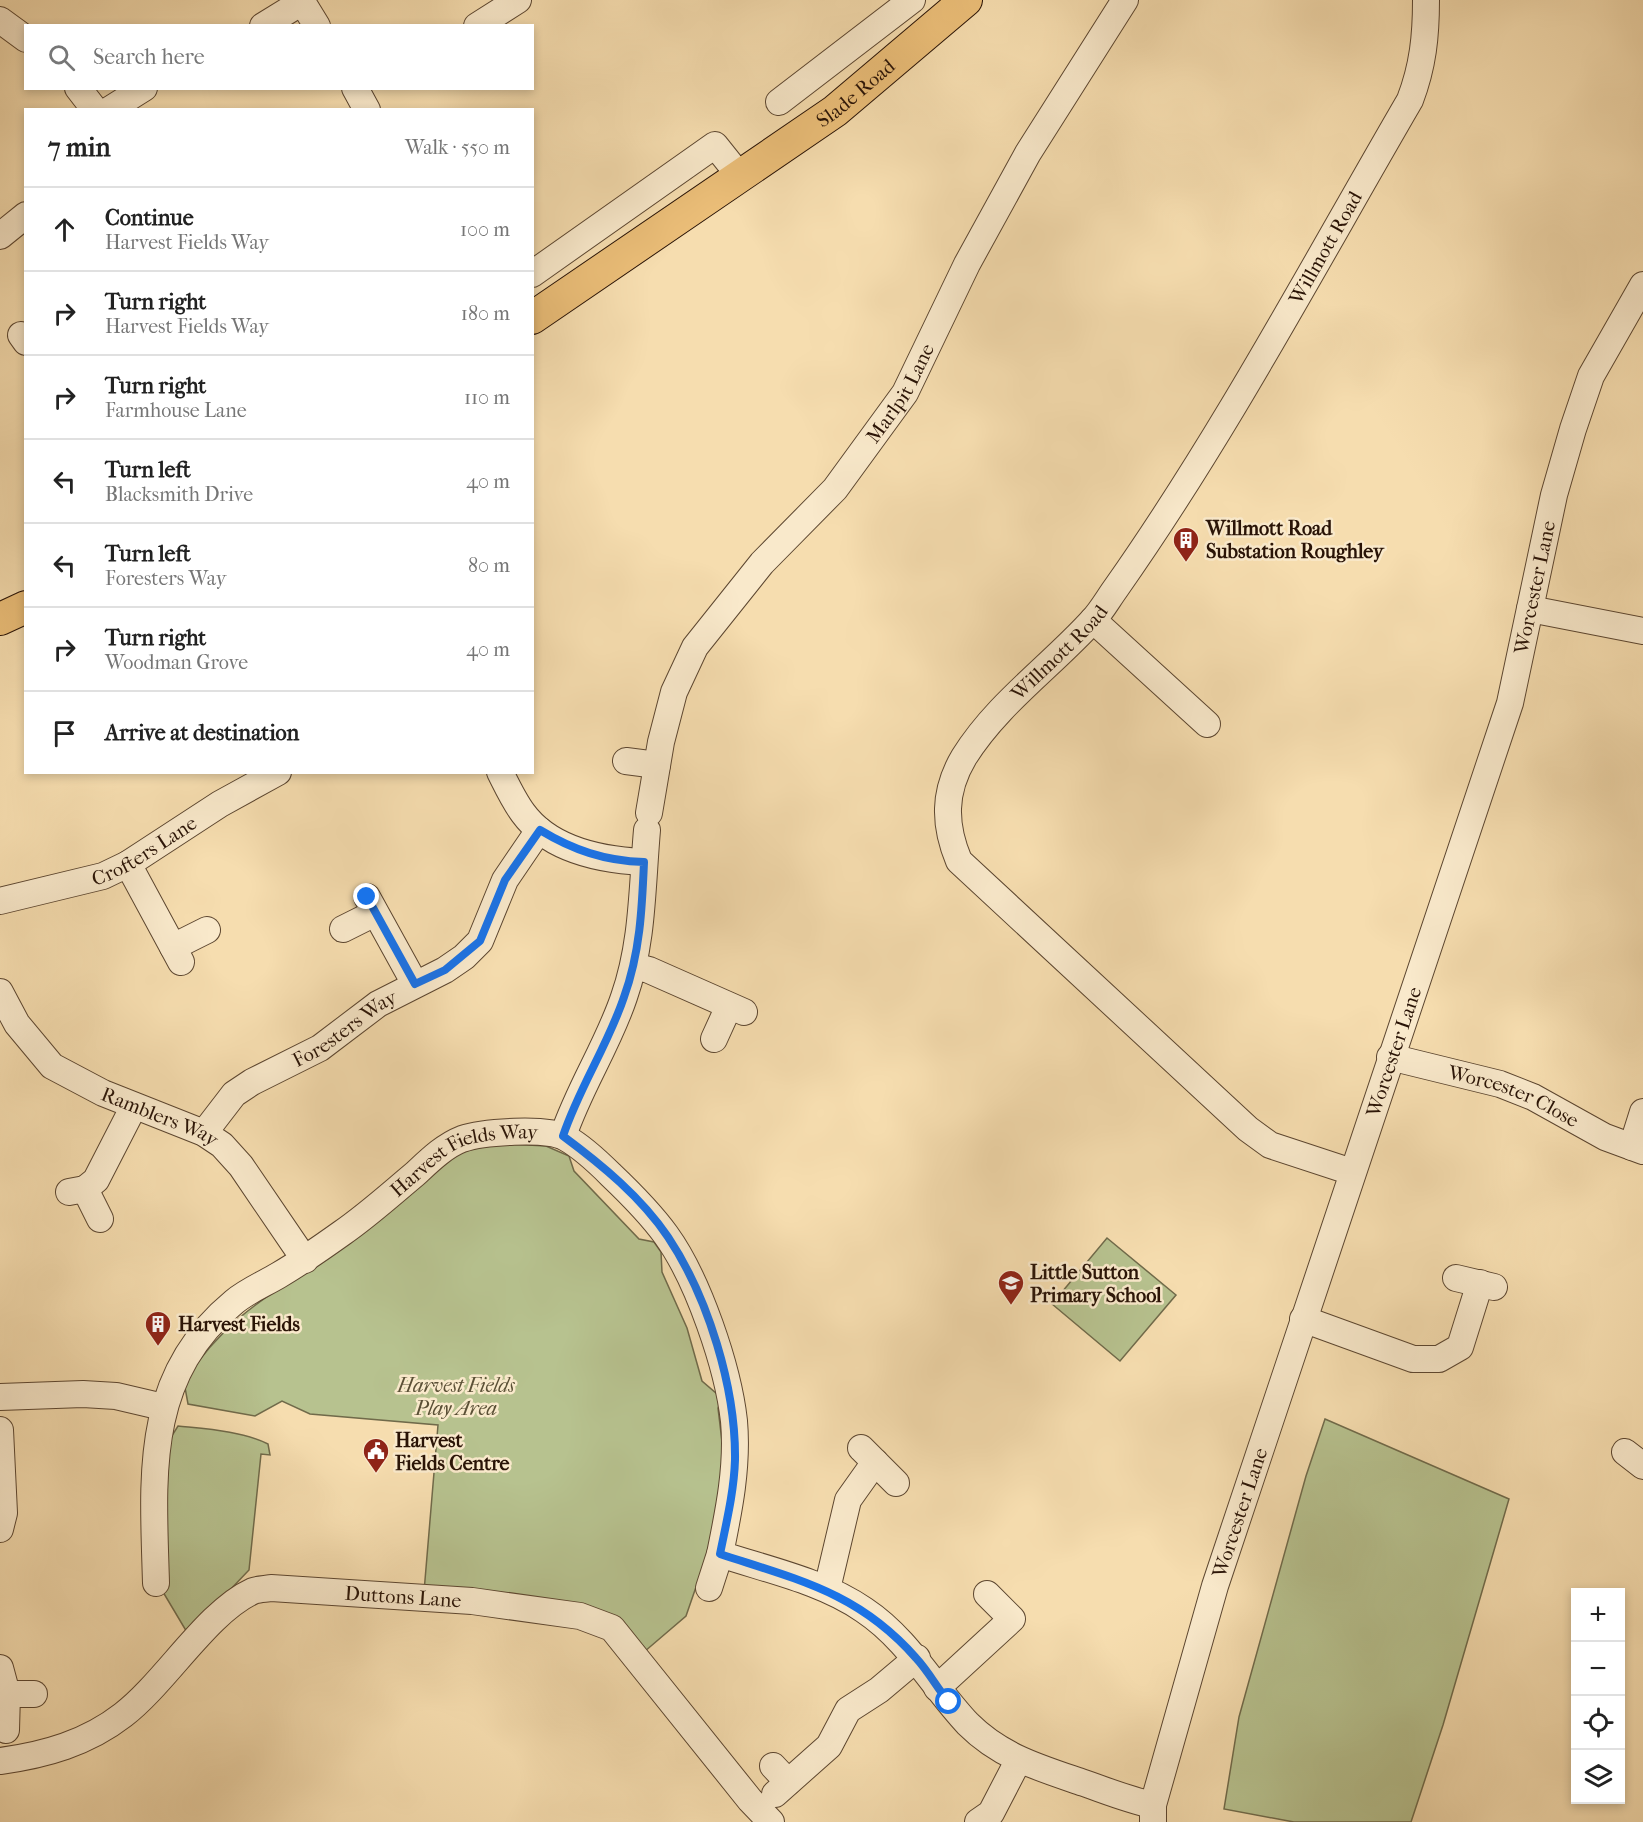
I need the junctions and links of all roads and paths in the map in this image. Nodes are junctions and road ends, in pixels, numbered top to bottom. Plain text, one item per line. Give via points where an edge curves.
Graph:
1 (518, 0) edge
2 (912, 0) edge
3 (966, 0) edge
4 (1125, 0) edge
5 (1426, 0) edge
6 (302, 1) edge
7 (0, 20) edge
8 (266, 24) edge
9 (316, 24) edge
10 (480, 24) edge
11 (24, 38) edge
12 (810, 80) junction
13 (80, 90) edge
14 (141, 90) edge
15 (779, 102) dead end
16 (93, 108) edge
17 (112, 108) edge
18 (835, 111) junction
19 (739, 175) junction
20 (24, 218) edge
21 (591, 232) junction
22 (0, 236) edge
23 (613, 262) junction
24 (534, 273) edge
25 (1642, 288) edge
26 (534, 317) edge
27 (24, 608) edge
28 (1530, 609) junction
29 (0, 619) edge
30 (1093, 620) junction
31 (1643, 631) edge
32 (1207, 724) dead end
33 (626, 761) dead end
34 (657, 765) junction
35 (274, 774) edge
36 (501, 774) edge
37 (540, 830) junction
38 (644, 862) junction
39 (128, 864) junction
40 (0, 901) edge
41 (343, 929) dead end
42 (207, 930) dead end
43 (634, 966) junction
44 (415, 984) junction
45 (0, 992) edge
46 (714, 1040) dead end
47 (1390, 1057) junction
48 (134, 1106) junction
49 (1643, 1112) edge
50 (204, 1132) junction
51 (563, 1136) junction
52 (1638, 1149) edge
53 (1352, 1172) junction
54 (100, 1219) dead end
55 (304, 1260) junction
56 (1476, 1283) dead end
57 (1303, 1319) junction
58 (0, 1397) edge
59 (163, 1407) junction
60 (0, 1430) edge
61 (896, 1483) dead end
62 (0, 1529) edge
63 (720, 1554) junction
64 (149, 1568) dead end
65 (709, 1588) dead end
66 (827, 1589) junction
67 (987, 1594) dead end
68 (917, 1658) junction
69 (0, 1668) edge
70 (937, 1688) junction
71 (7, 1694) junction
72 (34, 1694) dead end
73 (6, 1730) dead end
74 (0, 1761) edge
75 (1018, 1761) junction
76 (779, 1781) dead end
77 (1153, 1814) edge
78 (771, 1822) edge
79 (978, 1822) edge

1 - 10 street
2 - 12 street
3 - 18 main road, Slade Road
4 - 34 street, Marlpit Lane via 1023,163 967,264 905,393 835,489 762,562 695,647 674,692
5 - 30 street, Willmott Road via 1426,40 1410,100 1202,455 1147,544
6 - 8 street
6 - 9 street
7 - 11 street
12 - 15 street
12 - 18 street
13 - 16 street
14 - 17 street
18 - 19 main road, Slade Road
19 - 21 street via 715,145
19 - 23 main road, Slade Road
20 - 22 street
21 - 23 street
21 - 24 street
23 - 26 main road, Slade Road
25 - 28 street, Worcester Lane via 1592,376 1573,429 1554,495
27 - 29 main road
28 - 31 street
28 - 47 street, Worcester Lane via 1510,703
30 - 32 street
30 - 53 street, Willmott Road via 1011,699 964,757 949,789 946,819 959,861 1248,1129 1279,1149
33 - 34 street
34 - 38 street, Marlpit Lane
35 - 39 street, Crofters Lane
36 - 37 street via 523,813
37 - 38 street via 583,852 618,861
37 - 44 street, Foresters Way via 505,880 480,941 445,970
38 - 43 street, Marlpit Lane via 641,933
39 - 40 street, Crofters Lane via 103,876
39 - 42 street via 177,954
41 - 44 street via 371,904
43 - 46 street via 736,1009
43 - 51 street, Marlpit Lane via 624,999
44 - 50 street, Foresters Way via 378,1004 320,1048 252,1082 234,1095
45 - 48 street, Ramblers Way via 18,1024 52,1066
47 - 52 street, Worcester Close via 1511,1088 1605,1137
47 - 53 street, Worcester Lane
48 - 50 street, Ramblers Way
48 - 54 street via 96,1180 77,1190
49 - 52 street
50 - 55 street, Ramblers Way via 241,1166
51 - 55 street, Harvest Fields Way via 514,1131 460,1140 441,1151 361,1220
51 - 63 street, Harvest Fields Way via 599,1163 668,1237 702,1305 728,1387 734,1422 735,1462
53 - 57 street, Worcester Lane
55 - 59 street, Harvest Fields Way via 236,1300 213,1321 189,1353
56 - 57 street via 1460,1347 1439,1359 1413,1359
57 - 77 street, Worcester Lane via 1215,1586
58 - 59 street via 116,1396
59 - 64 street, Harvest Fields Way via 155,1458
60 - 62 street via 4,1513
61 - 66 street via 868,1455 848,1500
63 - 65 street, Harvest Fields Way
63 - 66 street
66 - 68 street via 879,1621
67 - 70 street via 1012,1619
68 - 70 street
68 - 76 street via 848,1710 829,1746
69 - 71 street
70 - 75 street via 988,1743
71 - 72 street
71 - 73 street
74 - 78 street, Duttons Lane via 78,1743 124,1714 224,1612 254,1590 472,1601 580,1616 612,1628
75 - 77 street
75 - 79 street via 991,1813

